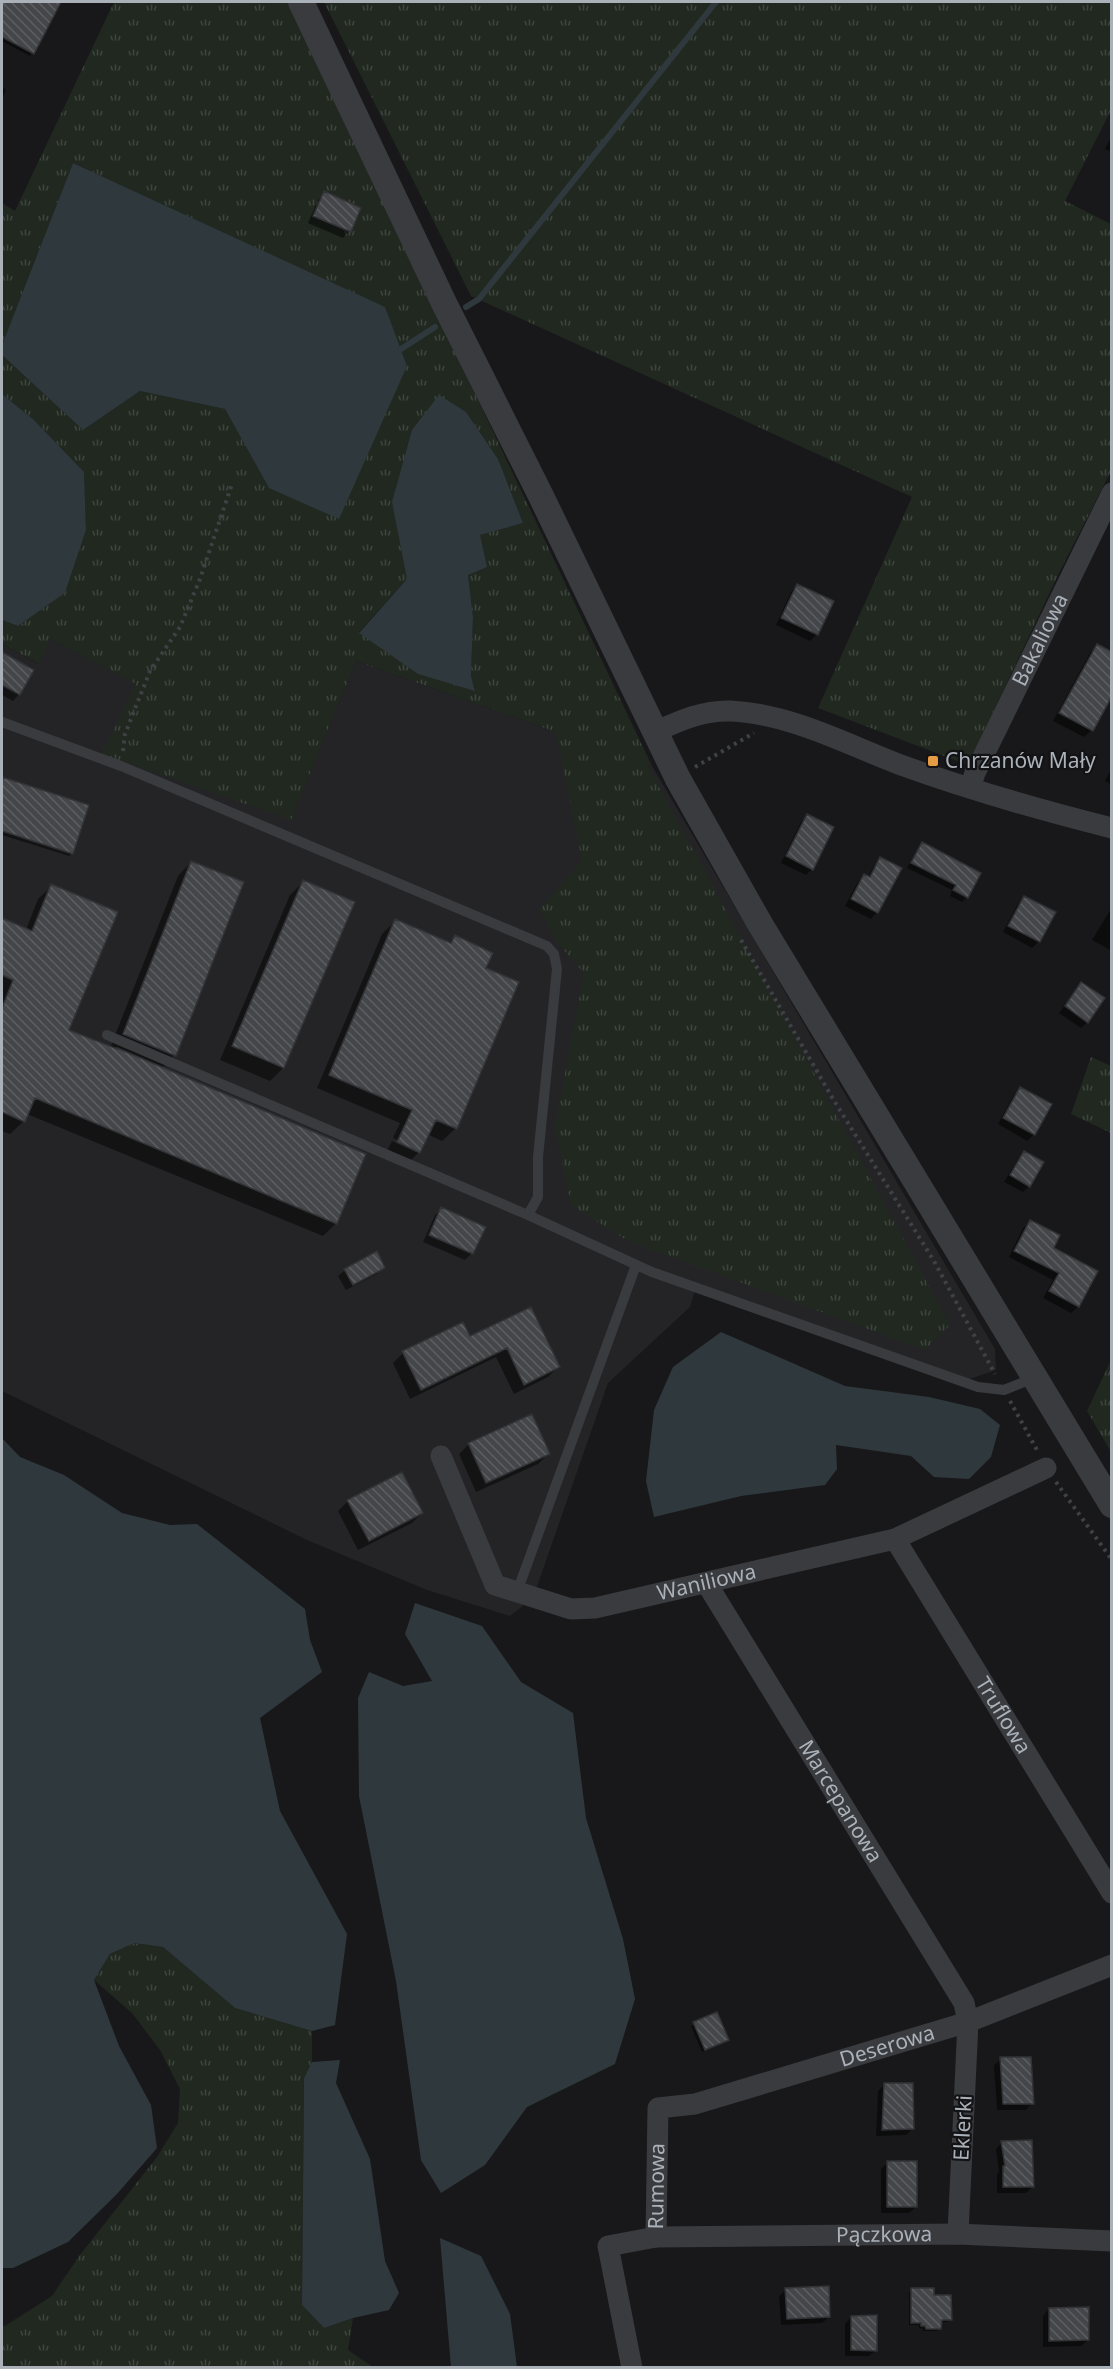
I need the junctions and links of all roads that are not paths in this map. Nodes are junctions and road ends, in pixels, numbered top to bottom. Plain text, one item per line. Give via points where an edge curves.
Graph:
1 (301, 2) edge
2 (1112, 493) edge
3 (2, 722) edge
4 (657, 731) junction
5 (970, 788) junction
6 (1112, 828) edge
7 (107, 1035) dead end
8 (528, 1215) junction
9 (636, 1265) junction
10 (1034, 1378) junction
11 (441, 1456) dead end
12 (1046, 1468) road end
13 (1112, 1505) edge
14 (895, 1539) junction
15 (707, 1584) junction
16 (517, 1592) junction
17 (1112, 1893) edge
18 (1112, 1965) edge
19 (968, 2022) junction
20 (658, 2108) joint
21 (958, 2234) junction
22 (656, 2237) junction
23 (1112, 2241) edge
24 (632, 2367) edge

1 - 4 street via 444,303
2 - 5 street, Bakaliowa
3 - 8 lane via 121,766 547,946 554,954 557,969 538,1157 538,1197
4 - 5 street via 692,716 729,711 763,715 796,723
4 - 10 street via 678,779 760,924
5 - 6 street
7 - 8 lane
8 - 9 lane
9 - 10 lane via 978,1388 1004,1390
9 - 16 lane
10 - 13 street
11 - 16 street, Waniliowa via 495,1585
12 - 14 street, Waniliowa
14 - 15 street, Waniliowa
14 - 17 street, Truflowa
15 - 16 street, Waniliowa via 571,1610
15 - 19 street, Marcepanowa via 964,2003
18 - 19 street, Deserowa
19 - 20 street, Deserowa via 695,2104
19 - 21 street, Eklerki
20 - 22 street, Rumowa
21 - 22 street, Pączkowa
21 - 23 street, Pączkowa
22 - 24 street, Rumowa via 608,2246

